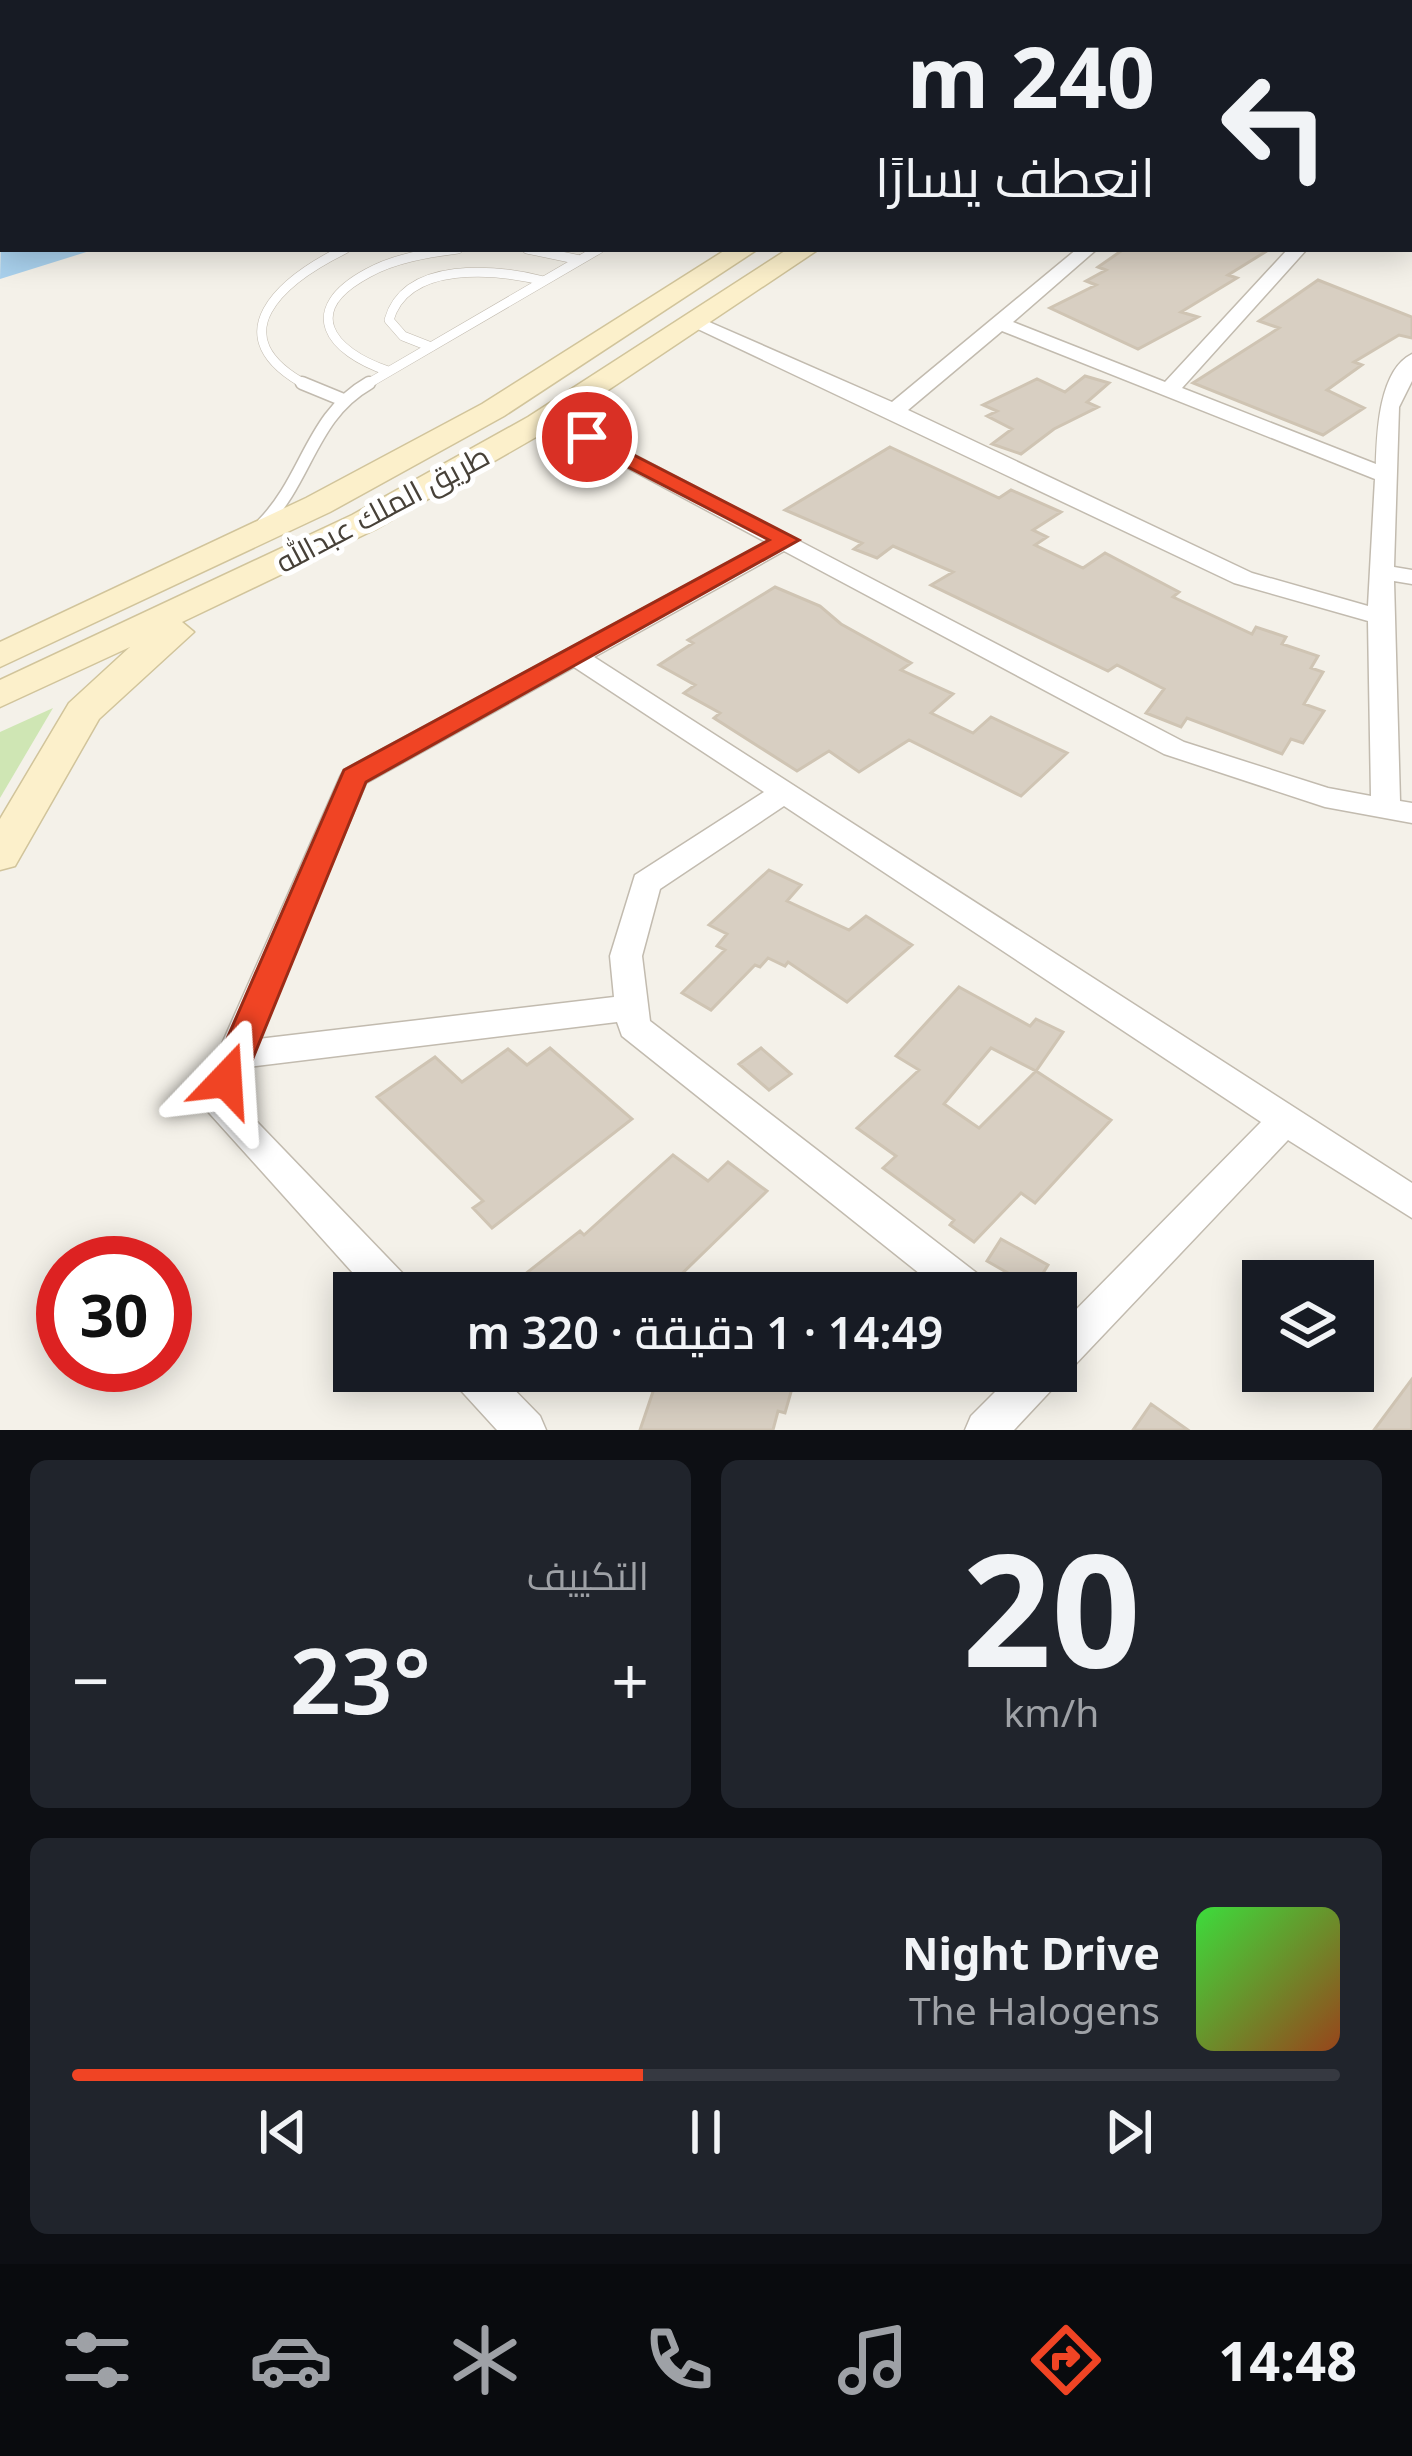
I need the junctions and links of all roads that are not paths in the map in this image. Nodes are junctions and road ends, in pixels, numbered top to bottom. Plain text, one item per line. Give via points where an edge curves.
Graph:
1 (340, 252) edge
2 (443, 252) edge
3 (541, 252) edge
4 (594, 252) edge
5 (740, 252) edge
6 (801, 252) edge
7 (1084, 252) edge
8 (1295, 252) edge
9 (580, 260) junction
10 (544, 281) junction
11 (693, 322) junction
12 (999, 323) junction
13 (431, 346) junction
14 (1411, 364) edge
15 (388, 371) junction
16 (1169, 390) junction
17 (341, 399) junction
18 (894, 411) junction
19 (548, 417) junction
20 (1386, 476) junction
21 (787, 540) junction
22 (230, 548) junction
23 (288, 559) junction
24 (1382, 572) junction
25 (1412, 577) edge
26 (1380, 617) junction
27 (0, 656) edge
28 (575, 656) junction
29 (0, 695) edge
30 (785, 792) junction
31 (1399, 811) edge
32 (0, 855) edge
33 (632, 1007) junction
34 (234, 1055) junction
35 (1286, 1119) junction
36 (1412, 1202) edge
37 (376, 1272) edge
38 (946, 1272) edge
39 (1077, 1335) edge
40 (489, 1392) edge
41 (1023, 1392) edge
42 (524, 1430) edge
43 (986, 1430) edge

1 - 17 lane via 285,282 260,322 274,363
2 - 15 lane via 366,274 328,309 338,346
3 - 9 lane
4 - 9 lane
5 - 22 street, طريق الملك عبدالله via 494,410
6 - 11 street, طريق الملك عبدالله
7 - 12 street
8 - 16 street
9 - 10 lane
10 - 13 lane
10 - 13 lane via 476,272 411,288 392,303 389,320 403,336
11 - 18 street
11 - 19 street, طريق الملك عبدالله
12 - 16 street
12 - 18 street
13 - 15 lane
14 - 20 street via 1389,407
15 - 17 lane
16 - 20 street
17 - 22 lane via 281,507
18 - 26 street via 1244,578
19 - 21 street
19 - 23 street, طريق الملك عبدالله
20 - 24 street
21 - 28 street
21 - 31 street via 1174,748 1325,797
22 - 27 street, طريق الملك عبدالله
23 - 29 street, طريق الملك عبدالله
23 - 32 street via 149,650 83,712
24 - 25 street
24 - 26 street
26 - 31 street
28 - 30 street
28 - 34 street via 354,777
30 - 33 street via 646,883 626,956
30 - 35 street
33 - 34 street
33 - 38 street via 634,1028
34 - 37 street via 219,1105
35 - 36 street
35 - 39 street
40 - 42 street
41 - 43 street

